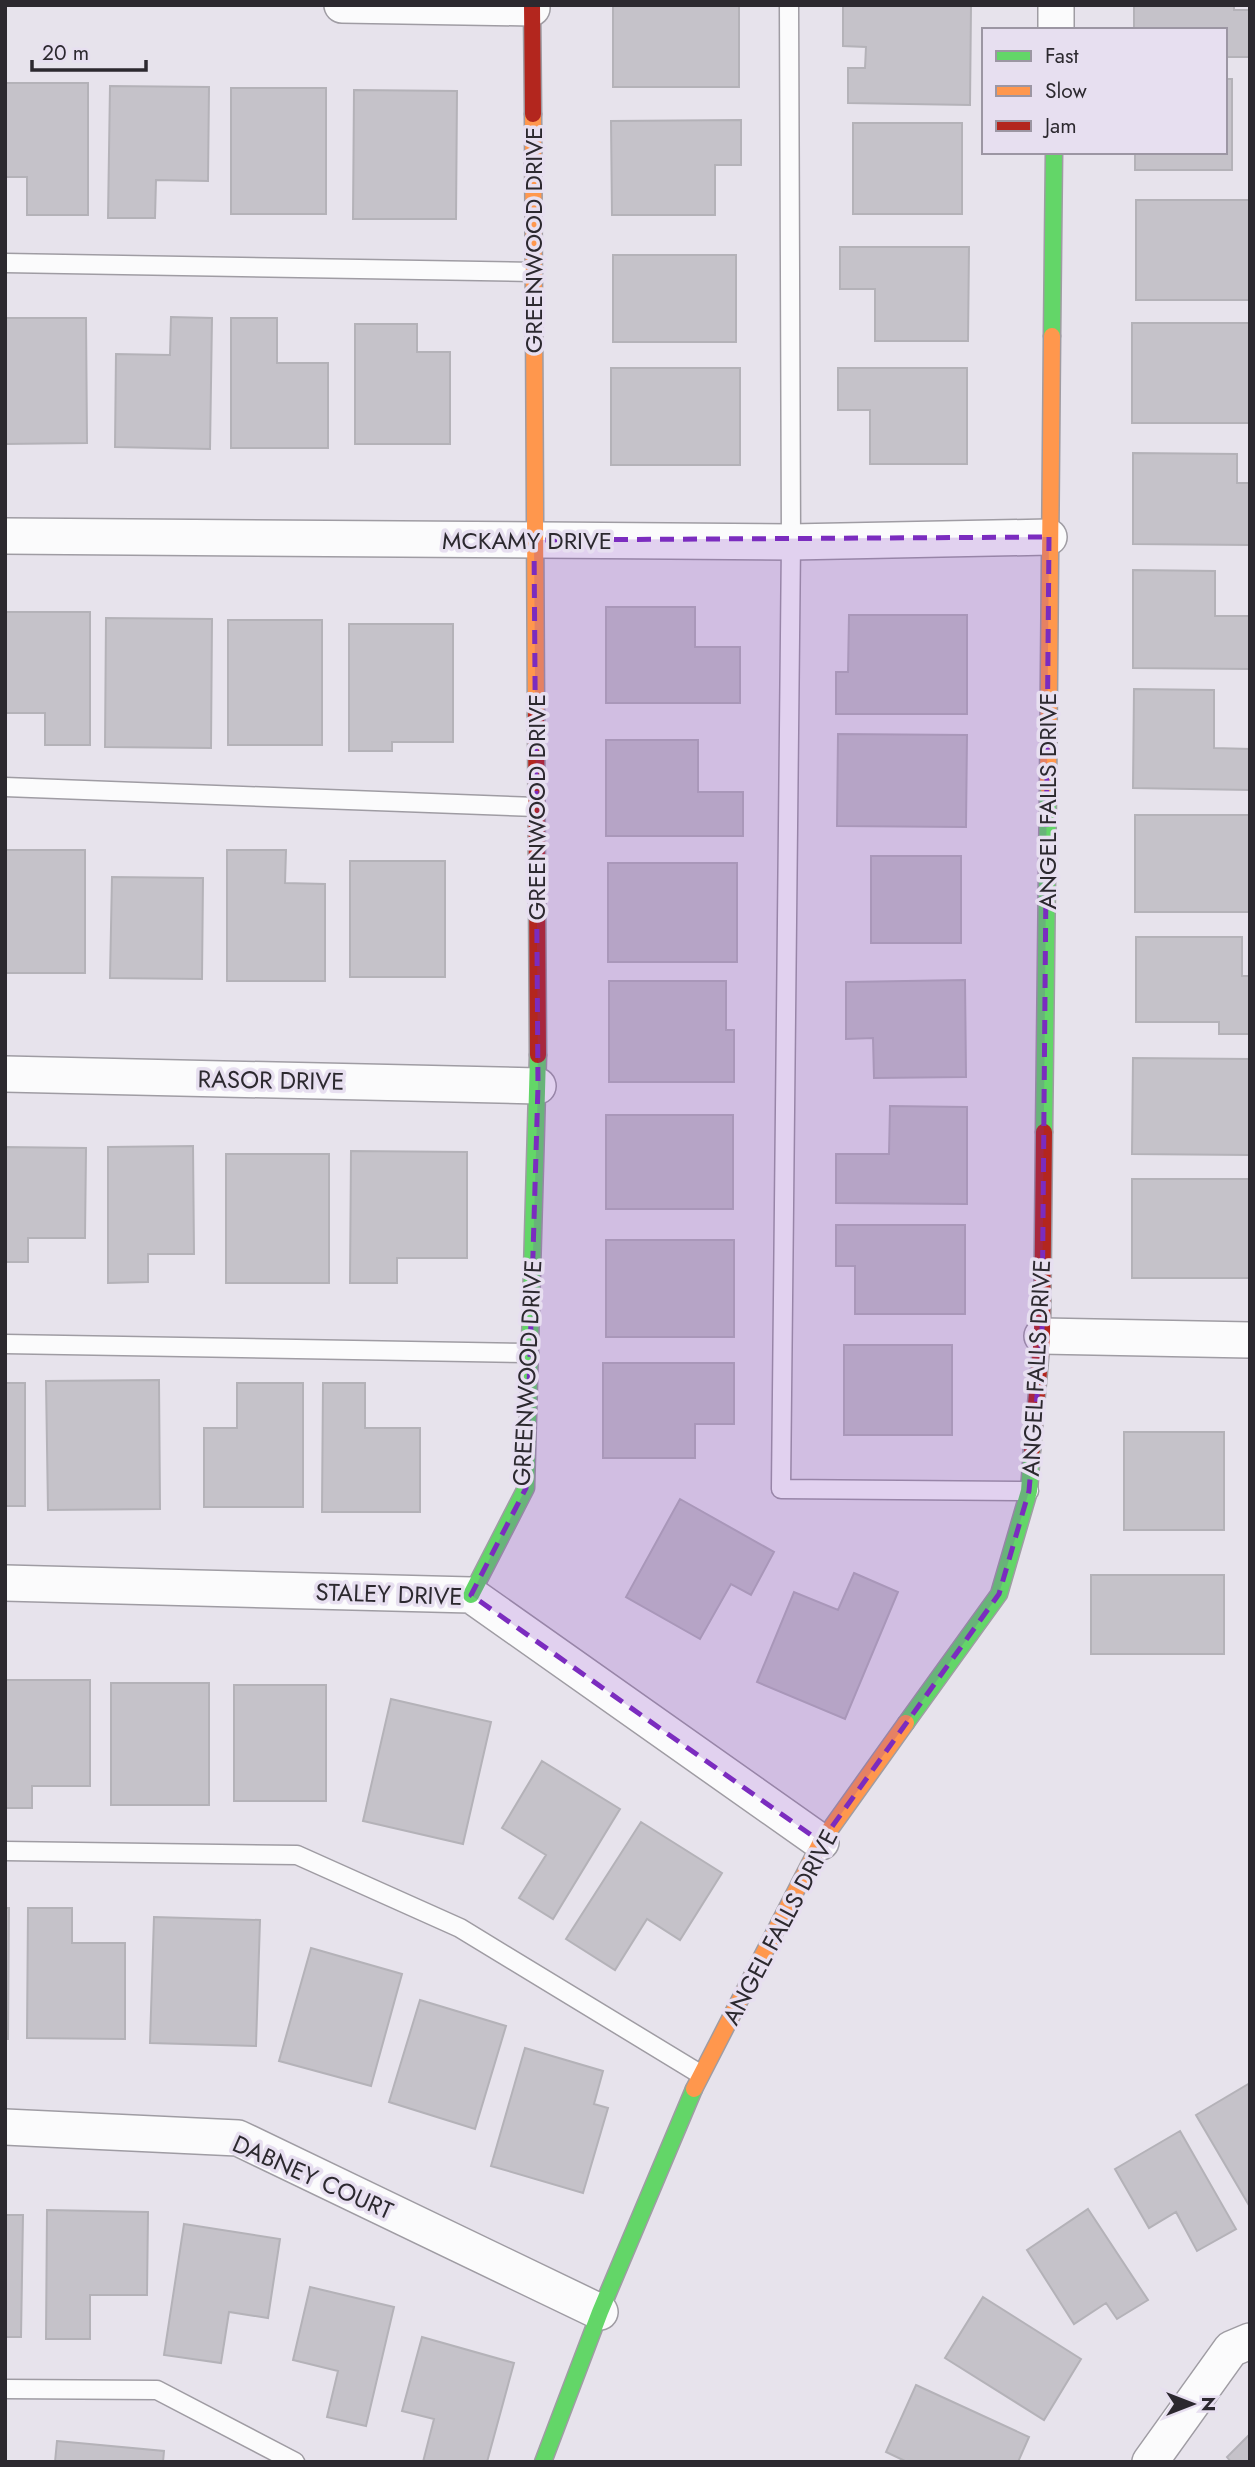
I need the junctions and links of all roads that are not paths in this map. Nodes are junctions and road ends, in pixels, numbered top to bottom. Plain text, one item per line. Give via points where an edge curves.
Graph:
1 (342, 5) edge
2 (789, 5) edge
3 (1056, 5) edge
4 (532, 7) edge
5 (1056, 28) edge
6 (1054, 154) edge
7 (5, 262) edge
8 (533, 272) junction
9 (5, 536) edge
10 (1049, 537) junction
11 (534, 540) junction
12 (791, 542) junction
13 (5, 788) edge
14 (536, 807) junction
15 (5, 1074) edge
16 (538, 1086) junction
17 (1042, 1336) junction
18 (1250, 1340) edge
19 (5, 1344) edge
20 (529, 1353) junction
21 (1029, 1491) junction
22 (5, 1583) edge
23 (471, 1595) junction
24 (821, 1842) junction
25 (5, 1851) edge
26 (700, 2074) junction
27 (5, 2127) edge
28 (600, 2312) junction
29 (1250, 2341) edge
30 (5, 2389) edge
31 (295, 2462) edge
32 (543, 2462) edge
33 (1150, 2462) edge

1 - 4 street
2 - 12 lane
3 - 5 street
4 - 8 street, GREENWOOD DRIVE
6 - 10 street, ANGEL FALLS DRIVE
7 - 8 lane
8 - 11 street, GREENWOOD DRIVE
9 - 11 street, MCKAMY DRIVE
10 - 12 street, MCKAMY DRIVE
10 - 17 street, ANGEL FALLS DRIVE
11 - 12 street, MCKAMY DRIVE
11 - 14 street, GREENWOOD DRIVE
12 - 21 lane via 781,1489
13 - 14 lane
14 - 16 street, GREENWOOD DRIVE
15 - 16 street, RASOR DRIVE
16 - 20 street, GREENWOOD DRIVE
17 - 18 street
17 - 21 street, ANGEL FALLS DRIVE
19 - 20 lane
20 - 23 street, GREENWOOD DRIVE via 526,1488
21 - 24 street, ANGEL FALLS DRIVE via 999,1594
22 - 23 street, STALEY DRIVE
23 - 24 street, STALEY DRIVE
24 - 26 street, ANGEL FALLS DRIVE
25 - 26 lane via 297,1854 460,1928
26 - 28 street, ANGEL FALLS DRIVE
27 - 28 street, DABNEY COURT via 238,2138
28 - 32 street, ANGEL FALLS DRIVE
29 - 33 street via 1231,2349
30 - 31 lane via 157,2390

